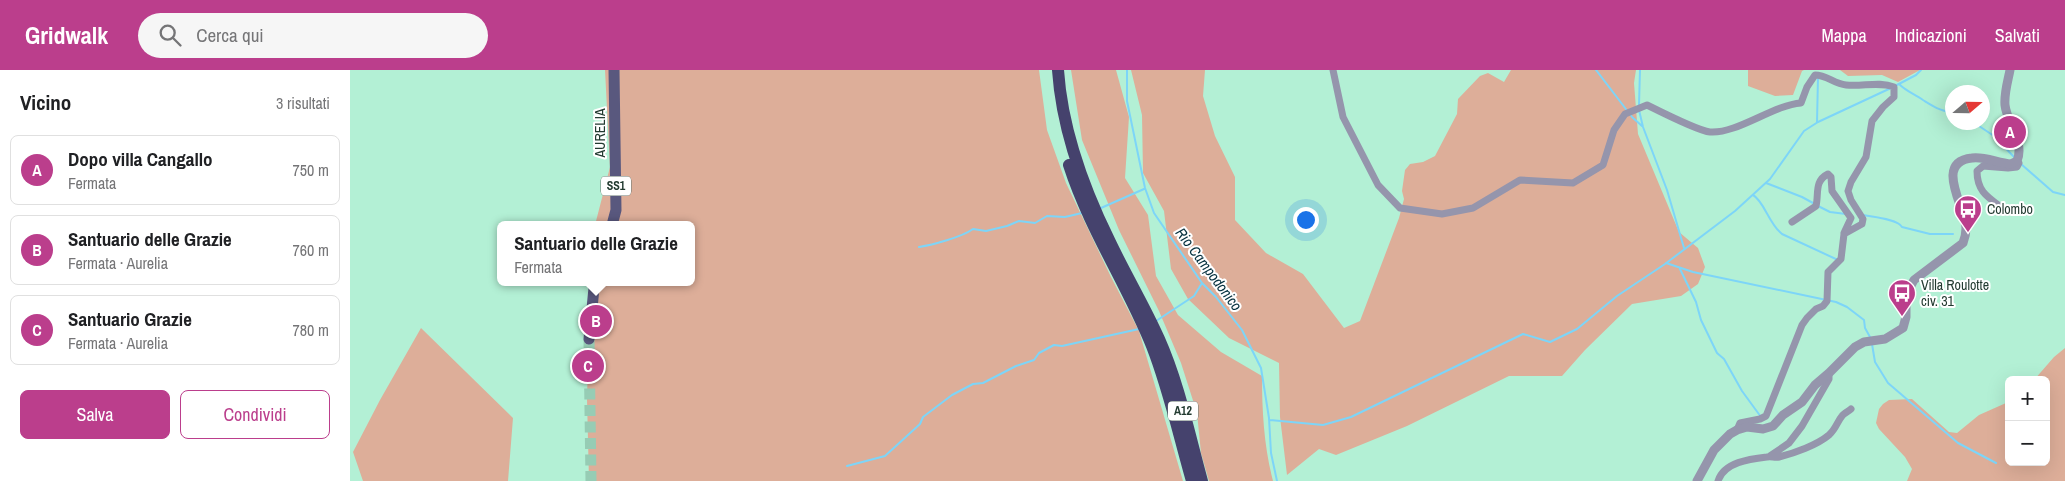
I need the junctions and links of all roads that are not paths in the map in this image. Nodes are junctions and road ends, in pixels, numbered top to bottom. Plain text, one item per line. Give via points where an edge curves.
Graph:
1 (614, 70) edge
2 (1049, 70) edge
3 (1058, 70) edge
4 (1333, 70) edge
5 (2010, 70) edge
6 (1066, 143) junction
7 (2017, 161) junction
8 (2001, 207) dead end
9 (613, 221) edge
10 (1792, 222) dead end
11 (1844, 234) junction
12 (595, 286) edge
13 (589, 339) tunnel mouth
14 (1156, 343) junction
15 (1830, 373) junction
16 (1851, 408) dead end
17 (1737, 430) junction
18 (1770, 456) junction
19 (1192, 481) edge
20 (1202, 481) edge
21 (1697, 481) edge
22 (1718, 481) edge

1 - 9 main road, AURELIA / SS1 via 616,210
2 - 6 highway, A12 via 1052,94
3 - 6 highway, A12
4 - 11 street via 1343,117 1378,184 1400,208 1442,214 1473,208 1520,180 1573,183 1603,166 1614,130 1624,114 1647,105 1709,132 1728,130 1789,104 1801,103 1815,75 1822,75 1837,84 1886,84 1894,87 1894,97 1872,122 1866,157 1848,191 1863,219 1862,224
5 - 7 street via 2005,105 2020,151
6 - 14 highway, A12 via 1105,242
7 - 8 street via 2017,167 1983,166 1977,171 1977,182 1984,194
7 - 15 street via 2005,164 1969,158 1956,166 1952,184 1965,218 1966,235 1962,243 1914,280 1906,295 1903,328 1885,339 1864,342 1855,347
10 - 11 street via 1816,206 1817,189 1822,176 1828,174 1832,190 1851,218
11 - 17 street via 1841,259 1828,272 1827,301 1802,325 1766,416 1740,423
12 - 13 main road
14 - 19 highway, A12 via 1162,376
14 - 20 highway, A12 via 1172,374
15 - 17 street via 1773,426
15 - 18 street via 1802,426 1789,443
16 - 18 street via 1828,436 1776,458
17 - 21 street via 1714,450
18 - 22 street via 1736,463 1726,468

